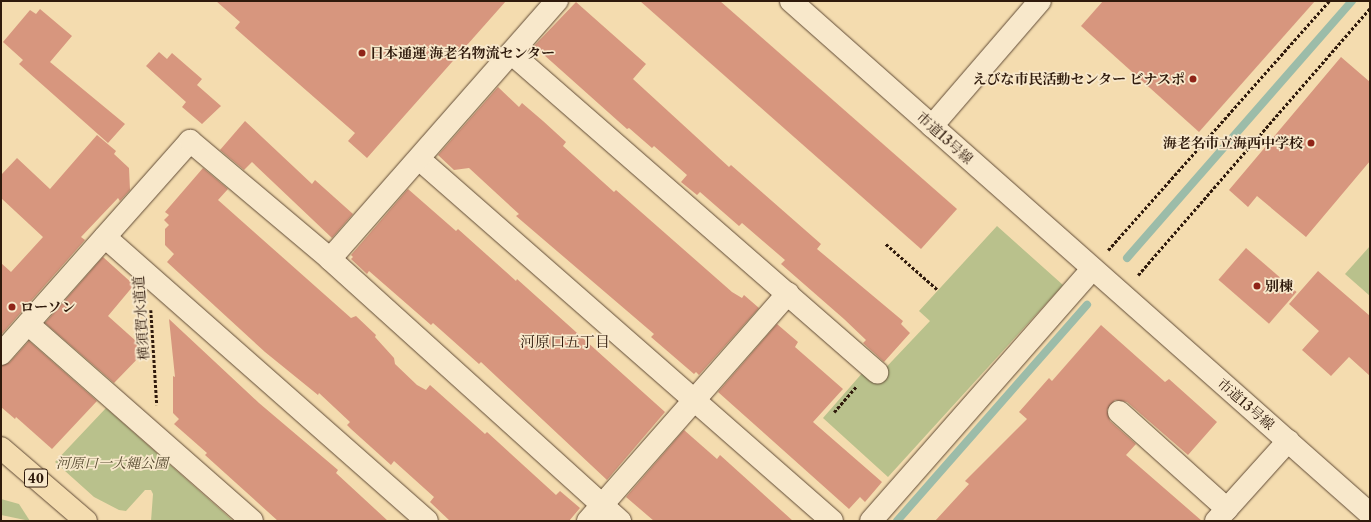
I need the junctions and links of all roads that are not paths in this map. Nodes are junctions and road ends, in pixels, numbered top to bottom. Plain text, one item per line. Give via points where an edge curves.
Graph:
1 (557, 1) edge
2 (791, 1) edge
3 (1040, 1) edge
4 (511, 53) junction
5 (932, 126) junction
6 (418, 159) junction
7 (105, 237) junction
8 (330, 259) junction
9 (1098, 267) junction
10 (788, 293) junction
11 (28, 324) junction
12 (1, 354) edge
13 (875, 370) road end
14 (694, 400) junction
15 (1119, 412) dead end
16 (1288, 441) junction
17 (1, 448) edge
18 (595, 513) edge
19 (1370, 514) edge
20 (1222, 515) edge
21 (420, 519) edge
22 (86, 521) edge
23 (252, 521) edge
24 (620, 521) edge
25 (832, 521) edge
26 (871, 521) edge

1 - 4 street
2 - 5 street, 市道13号線
3 - 5 street
4 - 6 street
4 - 10 street
5 - 9 street, 市道13号線
6 - 8 street
6 - 14 street
7 - 8 street via 190,141
7 - 11 street
7 - 21 street
8 - 18 street
9 - 16 street, 市道13号線 via 1120,294
9 - 26 street
10 - 13 street
10 - 14 street
11 - 12 street
11 - 23 street
14 - 18 street
14 - 25 street
15 - 20 street
16 - 19 street, 市道13号線
16 - 20 street
17 - 22 main road, 40
18 - 24 street

